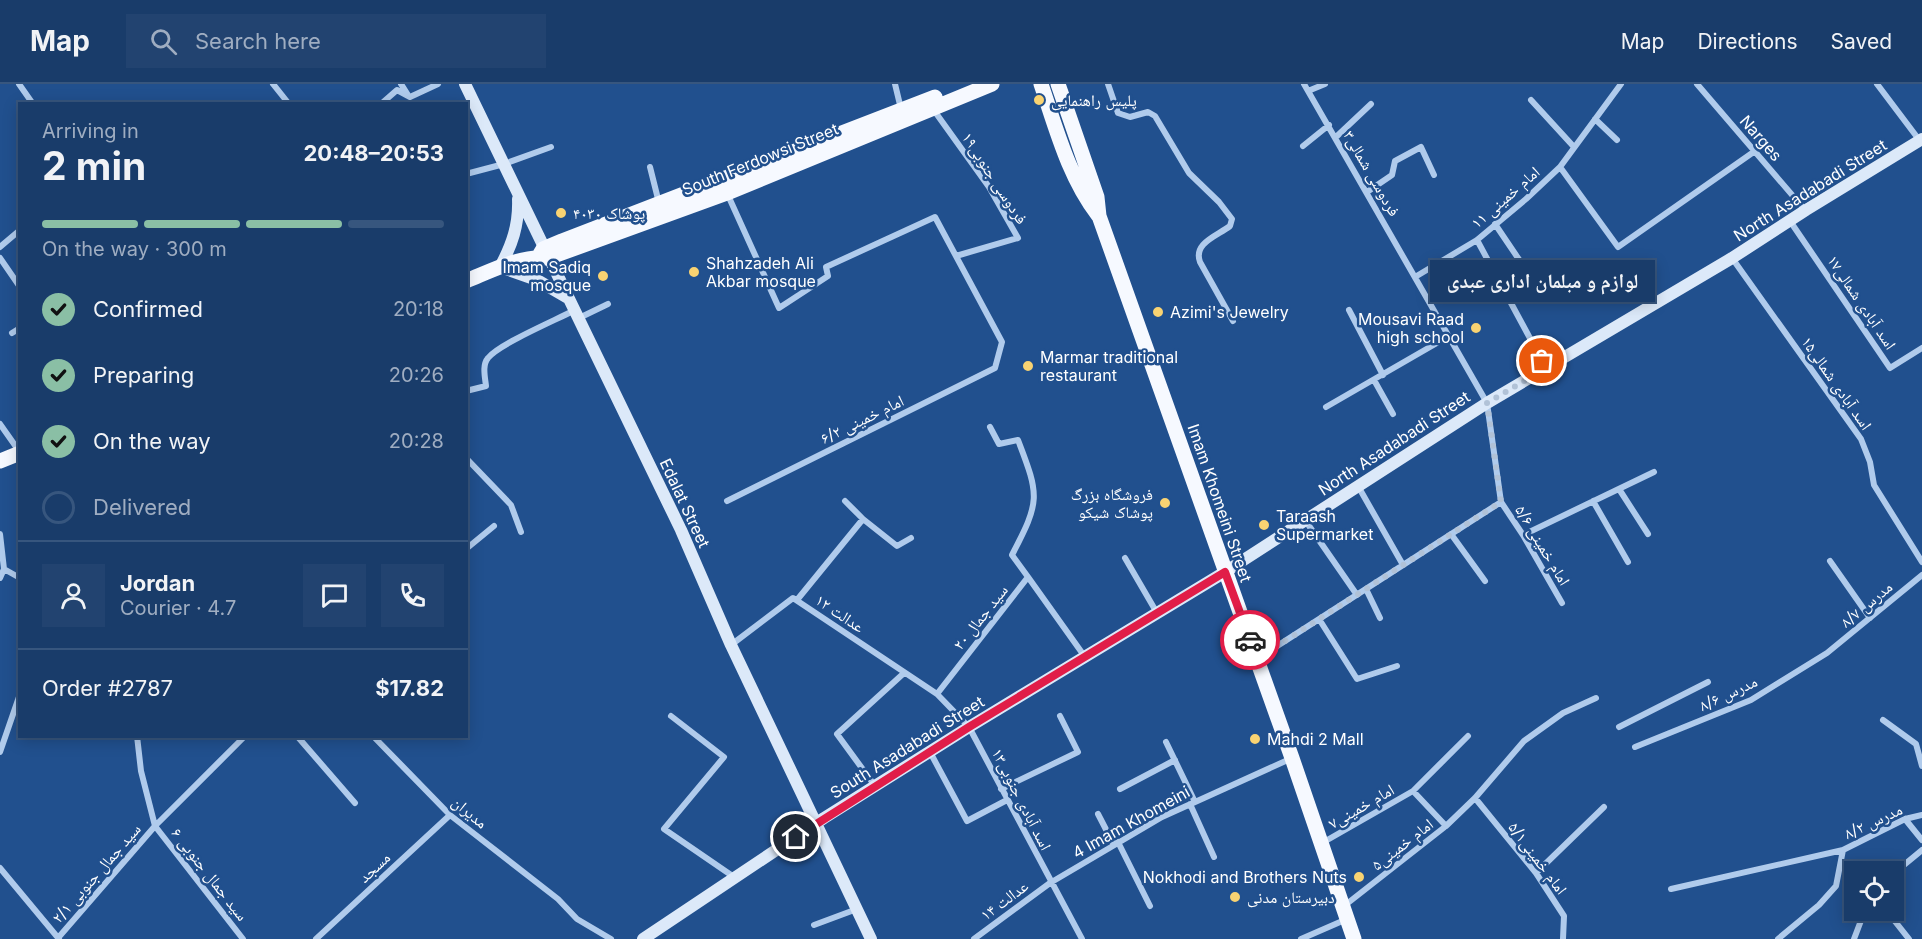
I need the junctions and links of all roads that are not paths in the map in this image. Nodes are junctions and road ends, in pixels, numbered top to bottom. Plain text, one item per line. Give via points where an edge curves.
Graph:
1 (19, 84) edge
2 (273, 84) edge
3 (401, 84) edge
4 (438, 84) edge
5 (465, 84) edge
6 (895, 84) edge
7 (965, 84) edge
8 (992, 84) edge
9 (1041, 84) edge
10 (1058, 84) edge
11 (1108, 84) edge
12 (1304, 84) edge
13 (1325, 84) edge
14 (1621, 84) edge
15 (1697, 84) edge
16 (1877, 84) edge
17 (1308, 91) junction
18 (410, 98) junction
19 (1531, 100) dead end
20 (32, 102) edge
21 (287, 102) edge
22 (383, 102) edge
23 (1371, 104) dead end
24 (932, 109) junction
25 (902, 110) junction
26 (1595, 119) junction
27 (1329, 125) junction
28 (1336, 138) junction
29 (1617, 140) dead end
30 (1921, 141) edge
31 (1303, 146) dead end
32 (550, 147) dead end
33 (1574, 147) junction
34 (1755, 152) junction
35 (504, 164) junction
36 (650, 166) dead end
37 (1560, 167) junction
38 (468, 173) edge
39 (1434, 175) dead end
40 (517, 192) junction
41 (1367, 192) junction
42 (727, 193) junction
43 (659, 203) junction
44 (1806, 210) junction
45 (1099, 216) junction
46 (1790, 221) junction
47 (1495, 224) junction
48 (18, 232) edge
49 (1477, 240) junction
50 (0, 247) edge
51 (543, 255) junction
52 (956, 256) junction
53 (0, 258) edge
54 (1732, 258) junction
55 (1520, 261) dead end
56 (500, 267) junction
57 (1416, 277) junction
58 (468, 279) edge
59 (18, 284) edge
60 (608, 304) dead end
61 (575, 309) junction
62 (1349, 310) dead end
63 (1233, 321) dead end
64 (18, 329) edge
65 (12, 333) dead end
66 (1449, 336) junction
67 (1922, 348) edge
68 (1546, 368) junction
69 (1383, 375) junction
70 (1374, 380) junction
71 (468, 390) edge
72 (1487, 403) junction
73 (1326, 408) dead end
74 (1393, 414) dead end
75 (0, 424) edge
76 (990, 427) dead end
77 (18, 449) edge
78 (18, 453) edge
79 (468, 460) edge
80 (0, 461) edge
81 (1654, 472) dead end
82 (1358, 486) junction
83 (1619, 489) junction
84 (727, 501) dead end
85 (845, 501) dead end
86 (1593, 501) junction
87 (1501, 502) junction
88 (863, 519) junction
89 (1305, 520) junction
90 (494, 526) dead end
91 (521, 532) dead end
92 (0, 534) edge
93 (1451, 534) junction
94 (1648, 534) dead end
95 (1523, 535) junction
96 (911, 538) dead end
97 (468, 547) edge
98 (1125, 558) dead end
99 (1830, 561) dead end
100 (1628, 562) dead end
101 (1922, 562) edge
102 (1403, 565) junction
103 (4, 569) junction
104 (1225, 572) junction
105 (1922, 575) edge
106 (18, 577) edge
107 (1028, 577) junction
108 (0, 578) edge
109 (1485, 581) dead end
110 (1366, 589) junction
111 (1358, 594) junction
112 (797, 600) junction
113 (1562, 603) dead end
114 (1157, 613) junction
115 (1380, 618) dead end
116 (1870, 618) junction
117 (1319, 619) junction
118 (731, 645) junction
119 (1827, 653) joint
120 (1085, 657) junction
121 (1257, 659) junction
122 (1396, 666) dead end
123 (904, 673) junction
124 (1708, 682) dead end
125 (937, 694) junction
126 (1596, 698) dead end
127 (18, 700) edge
128 (671, 716) dead end
129 (1060, 716) dead end
130 (1883, 720) dead end
131 (969, 727) junction
132 (1619, 727) dead end
133 (1468, 736) dead end
134 (137, 738) edge
135 (243, 738) edge
136 (299, 738) edge
137 (375, 738) edge
138 (1166, 742) dead end
139 (1635, 747) dead end
140 (0, 752) edge
141 (930, 752) junction
142 (1292, 758) junction
143 (1175, 760) junction
144 (1922, 766) edge
145 (875, 786) junction
146 (1001, 789) junction
147 (1120, 789) dead end
148 (1413, 791) junction
149 (1474, 798) junction
150 (1007, 800) junction
151 (355, 803) dead end
152 (1193, 803) junction
153 (1604, 807) dead end
154 (450, 814) junction
155 (1098, 814) dead end
156 (1922, 815) edge
157 (1905, 819) junction
158 (816, 824) junction
159 (155, 826) junction
160 (1446, 826) junction
161 (1922, 840) edge
162 (1321, 843) junction
163 (1116, 844) junction
164 (1843, 850) junction
165 (1922, 850) edge
166 (1214, 857) dead end
167 (1904, 865) edge
168 (0, 868) edge
169 (1536, 873) junction
170 (735, 878) junction
171 (1050, 883) junction
172 (1671, 889) dead end
173 (1150, 906) dead end
174 (857, 909) junction
175 (1345, 913) junction
176 (1860, 921) edge
177 (1895, 921) edge
178 (814, 925) dead end
179 (870, 938) edge
180 (58, 939) edge
181 (243, 939) edge
182 (316, 939) edge
183 (610, 939) edge
184 (643, 939) edge
185 (974, 939) edge
186 (1082, 939) edge
187 (1301, 939) edge
188 (1354, 939) edge
189 (1563, 939) edge
190 (1778, 939) edge
191 (1854, 939) edge
192 (1909, 939) edge

1 - 20 street
2 - 21 street
3 - 18 street
4 - 18 street
5 - 35 main road, Edalat Street
6 - 25 street
7 - 25 main road, South Ferdowsi Street
8 - 24 main road, South Ferdowsi Street
9 - 45 main road, Imam Khomeini Street via 1073,174
10 - 45 main road, Imam Khomeini Street via 1097,197
11 - 63 street via 1118,113 1130,117 1148,112 1155,117 1189,173 1232,219 1230,226 1201,246 1198,254
12 - 17 street, فردوسی شمالی۳
13 - 17 street
14 - 26 street, امام خمینی ۱۱
15 - 34 street, Narges
16 - 30 street
17 - 27 street, فردوسی شمالی۳
18 - 22 street via 397,90
19 - 33 street
23 - 28 street
24 - 42 main road, South Ferdowsi Street
24 - 52 street, فردوسی جنوبی۱۹ via 989,187 1018,238
25 - 43 main road, South Ferdowsi Street
26 - 29 street
26 - 33 street, امام خمینی ۱۱
27 - 28 street, فردوسی شمالی۳
27 - 31 street
28 - 41 street, فردوسی شمالی۳
30 - 44 main road, North Asadabadi Street
32 - 35 street
33 - 37 street, امام خمینی ۱۱
34 - 37 street via 1618,247
34 - 44 street, Narges
35 - 38 street
35 - 40 main road, Edalat Street
36 - 43 street
37 - 47 street, امام خمینی ۱۱
39 - 41 street via 1421,147 1395,161 1392,175
40 - 51 main road, Edalat Street
40 - 56 main road via 516,231
41 - 57 street, فردوسی شمالی۳
42 - 51 main road, South Ferdowsi Street
42 - 52 street via 779,308 828,276 826,267 935,217
43 - 51 main road, South Ferdowsi Street
44 - 46 main road, North Asadabadi Street
45 - 104 main road, Imam Khomeini Street
46 - 54 main road, North Asadabadi Street
46 - 67 street, اسد آبادی شمالی۱۷ via 1890,368
47 - 49 street, امام خمینی ۱۱
47 - 55 street
48 - 50 street
49 - 57 street, امام خمینی ۱۱
49 - 68 street
51 - 56 main road, South Ferdowsi Street
51 - 61 main road, Edalat Street
52 - 84 street, امام خمینی ۶/۲ via 1002,342 995,368
53 - 59 street
54 - 68 main road, North Asadabadi Street
54 - 101 street, اسد آبادی شمالی۱۵ via 1861,439 1874,485
56 - 58 main road, South Ferdowsi Street
56 - 61 main road via 537,280
57 - 66 street, فردوسی شمالی۳
60 - 61 street
61 - 71 street via 500,348 486,359 486,386
61 - 118 main road, Edalat Street via 681,530
62 - 69 street
64 - 65 street
66 - 69 street
66 - 72 street, فردوسی شمالی۳
68 - 72 main road, North Asadabadi Street
69 - 70 street
70 - 73 street
70 - 74 street
72 - 82 main road, North Asadabadi Street
72 - 87 street
75 - 77 street
76 - 107 street via 999,444 1018,440 1031,474 1036,496 1031,519 1012,555
78 - 80 main road
79 - 91 street via 511,505
81 - 83 street
82 - 89 main road, North Asadabadi Street
82 - 102 street
83 - 86 street
83 - 94 street
85 - 88 street
86 - 95 street
86 - 100 street
87 - 93 street
87 - 95 street, امام خمینی ۵/۶
88 - 96 street via 897,546
88 - 112 street
89 - 104 main road, North Asadabadi Street
89 - 111 street
90 - 97 street
92 - 103 street
93 - 102 street
93 - 109 street
95 - 113 street, امام خمینی ۵/۶
98 - 114 street
99 - 116 street
102 - 110 street
103 - 106 street
103 - 108 street
104 - 114 main road, South Asadabadi Street
104 - 121 main road, Imam Khomeini Street
105 - 116 street, مدرس ۸/۷
107 - 120 street, سید جمال ۲۰
107 - 125 street, سید جمال ۲۰
110 - 111 street
110 - 115 street
111 - 117 street
112 - 118 street, عدالت ۱۲ via 793,598
112 - 123 street, عدالت ۱۲
114 - 120 main road, South Asadabadi Street
116 - 119 street, مدرس ۸/۷
117 - 121 street
117 - 122 street via 1357,679
118 - 158 main road, Edalat Street
119 - 139 street, مدرس ۸/۶ via 1751,700
120 - 131 main road, South Asadabadi Street
121 - 142 main road, Imam Khomeini Street
123 - 125 street, عدالت ۱۲
123 - 145 street via 837,734
124 - 132 street
125 - 131 street, اسد آبادی جنوبی۱۳
126 - 149 street, امام خمینی۵ via 1563,713 1524,741
127 - 140 street
128 - 170 street via 724,757 664,829
129 - 146 street via 1078,752
130 - 144 street via 1916,744
131 - 141 main road, South Asadabadi Street
131 - 146 street, اسد آبادی جنوبی۱۳
133 - 148 street, امام خمینی۷
134 - 159 street
135 - 159 street, سید جمال جنوبی ۲/۱
136 - 151 street
137 - 154 street, مدیران
138 - 143 street
141 - 145 main road, South Asadabadi Street
141 - 150 street via 967,821
142 - 152 street, 4 Imam Khomeini
142 - 162 main road, Imam Khomeini Street
143 - 147 street
143 - 152 street
145 - 158 main road, South Asadabadi Street
146 - 150 street, اسد آبادی جنوبی۱۳
148 - 160 street, امام خمینی۷
148 - 162 street, امام خمینی۷
149 - 160 street, امام خمینی۵
149 - 169 street, امام خمینی۵/۱
150 - 171 street, اسد آبادی جنوبی۱۳
152 - 163 street, 4 Imam Khomeini
152 - 166 street
153 - 169 street
154 - 182 street, مسجد
154 - 183 street, مدیران via 558,899 577,919
155 - 163 street
156 - 157 street, مدرس ۸/۲
157 - 161 street
157 - 164 street, مدرس ۸/۲
158 - 170 main road, South Asadabadi Street
158 - 174 main road, Edalat Street
159 - 180 street, سید جمال جنوبی ۲/۱
159 - 181 street, سید جمال جنوبی ۶
160 - 175 street, امام خمینی۵
162 - 175 main road, Imam Khomeini Street
163 - 171 street, 4 Imam Khomeini
163 - 173 street
164 - 172 street
164 - 190 street, مدرس ۸/۲ via 1836,886
165 - 167 street
168 - 180 street
169 - 189 street, امام خمینی۵/۱ via 1564,916
170 - 184 main road, South Asadabadi Street
171 - 185 street, عدالت ۱۴
171 - 186 street, اسد آبادی جنوبی۱۳
174 - 178 street
174 - 179 main road, Edalat Street
175 - 187 street, امام خمینی۵
175 - 188 main road, Imam Khomeini Street
176 - 191 street
177 - 192 street

